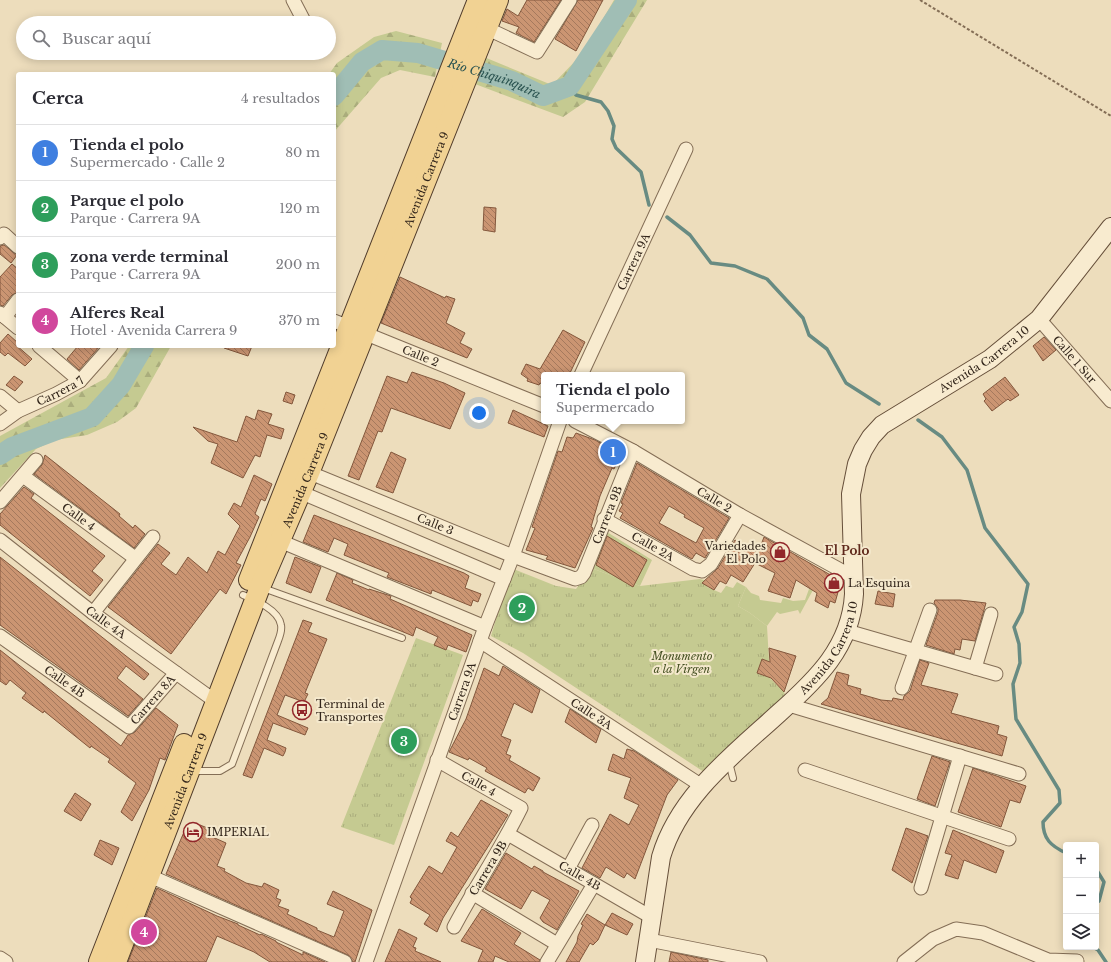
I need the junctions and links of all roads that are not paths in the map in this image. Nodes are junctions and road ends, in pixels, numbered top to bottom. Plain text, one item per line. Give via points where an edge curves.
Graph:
1 (294, 0) edge
2 (478, 0) edge
3 (498, 0) edge
4 (570, 0) edge
5 (301, 16) edge
6 (486, 28) junction
7 (686, 149) dead end
8 (1111, 227) edge
9 (2, 236) edge
10 (16, 246) edge
11 (16, 302) edge
12 (2, 315) edge
13 (1039, 319) junction
14 (16, 326) edge
15 (349, 327) edge
16 (42, 348) edge
17 (109, 348) edge
18 (582, 372) edge
19 (80, 381) junction
20 (0, 396) edge
21 (1111, 401) edge
22 (541, 405) edge
23 (18, 411) junction
24 (0, 424) edge
25 (559, 424) edge
26 (581, 424) edge
27 (633, 450) junction
28 (36, 460) dead end
29 (301, 469) junction
30 (22, 476) junction
31 (300, 492) junction
32 (0, 502) edge
33 (740, 515) junction
34 (604, 520) junction
35 (153, 536) dead end
36 (0, 540) edge
37 (280, 541) junction
38 (513, 556) junction
39 (135, 558) junction
40 (579, 578) joint
41 (855, 578) junction
42 (504, 579) junction
43 (252, 591) junction
44 (930, 610) dead end
45 (93, 613) junction
46 (991, 614) dead end
47 (485, 627) junction
48 (847, 631) junction
49 (0, 636) edge
50 (402, 638) dead end
51 (480, 642) junction
52 (916, 652) junction
53 (975, 668) junction
54 (176, 673) junction
55 (996, 674) dead end
56 (902, 688) dead end
57 (209, 697) junction
58 (789, 705) junction
59 (129, 727) joint
60 (960, 756) junction
61 (437, 760) junction
62 (729, 760) junction
63 (805, 770) dead end
64 (188, 771) junction
65 (1019, 774) dead end
66 (733, 778) dead end
67 (702, 786) junction
68 (521, 808) joint
69 (942, 817) junction
70 (592, 825) dead end
71 (508, 834) junction
72 (1010, 839) dead end
73 (568, 869) junction
74 (150, 876) junction
75 (594, 884) junction
76 (921, 888) dead end
77 (472, 893) junction
78 (651, 917) junction
79 (454, 927) dead end
80 (649, 940) junction
81 (557, 944) junction
82 (0, 958) edge
83 (1077, 961) edge
84 (6, 962) edge
85 (100, 962) edge
86 (116, 962) edge
87 (345, 962) edge
88 (366, 962) edge
89 (547, 962) edge
90 (646, 962) edge
91 (760, 962) edge
92 (904, 962) edge

1 - 5 street
2 - 15 main road, Avenida Carrera 9
3 - 6 main road, Avenida Carrera 9
4 - 6 street via 537,52
6 - 15 main road, Avenida Carrera 9 via 468,77
7 - 18 street, Carrera 9A
8 - 13 main road, Avenida Carrera 10
9 - 10 street
11 - 12 street
12 - 14 street
13 - 21 street, Calle 1 Sur
13 - 41 main road, Avenida Carrera 10 via 990,359 882,425 871,437 857,464 851,494
15 - 22 street, Calle 2
15 - 29 main road, Avenida Carrera 9
16 - 19 street
17 - 19 street, Carrera 7
19 - 23 street, Carrera 7
20 - 23 street
23 - 24 street, Carrera 7
25 - 38 street, Carrera 9A
26 - 27 street, Calle 2
27 - 33 street, Calle 2
27 - 34 street, Carrera 9B
28 - 30 street
29 - 31 main road, Avenida Carrera 9
29 - 38 street, Calle 3
29 - 43 main road, Avenida Carrera 9
30 - 32 street
30 - 39 street, Calle 4
31 - 37 main road, Avenida Carrera 9
31 - 42 street
33 - 34 street, Calle 2A via 711,564 702,571 693,569
33 - 41 street, Calle 2
34 - 40 street, Carrera 9B via 584,573
35 - 39 street
36 - 45 street, Calle 4A
37 - 43 main road, Avenida Carrera 9
37 - 47 street
38 - 40 street, Calle 3 via 572,578
38 - 42 street, Carrera 9A
39 - 45 street
41 - 48 main road, Avenida Carrera 10 via 854,606
42 - 47 street, Carrera 9A
43 - 50 lane
43 - 57 main road, Avenida Carrera 9
43 - 64 lane via 279,619 281,630 236,758 220,772
44 - 52 street
45 - 54 street, Calle 4A
46 - 53 street
47 - 51 street, Carrera 9A
48 - 52 street
48 - 58 main road, Avenida Carrera 10 via 840,647 819,675
49 - 59 street, Calle 4B
51 - 61 street, Carrera 9A
51 - 67 street, Calle 3A
52 - 53 street
52 - 56 street
53 - 55 street
54 - 57 street, Calle 4A
54 - 59 street, Carrera 8A
57 - 64 main road, Avenida Carrera 9
57 - 85 main road, Avenida Carrera 9
58 - 60 street
58 - 62 main road, Avenida Carrera 10
60 - 65 street
60 - 69 street
61 - 68 street, Calle 4
61 - 88 street, Carrera 9A
62 - 66 lane
62 - 67 main road, Avenida Carrera 10
63 - 69 street
64 - 74 main road, Avenida Carrera 9
67 - 78 main road, Avenida Carrera 10 via 685,807 666,841
68 - 71 street, Carrera 9B
69 - 72 street
69 - 76 street
70 - 73 street
71 - 73 street, Calle 4B
71 - 77 street, Carrera 9B
73 - 75 street, Calle 4B
74 - 86 main road, Avenida Carrera 9
74 - 87 street
75 - 78 street, Calle 4B
75 - 81 street
77 - 79 street, Carrera 9B
77 - 81 street
78 - 80 main road, Avenida Carrera 10
80 - 90 main road, Avenida Carrera 10
80 - 91 street
81 - 89 street
82 - 84 street
83 - 92 street via 1048,960 983,933 956,929 933,939

